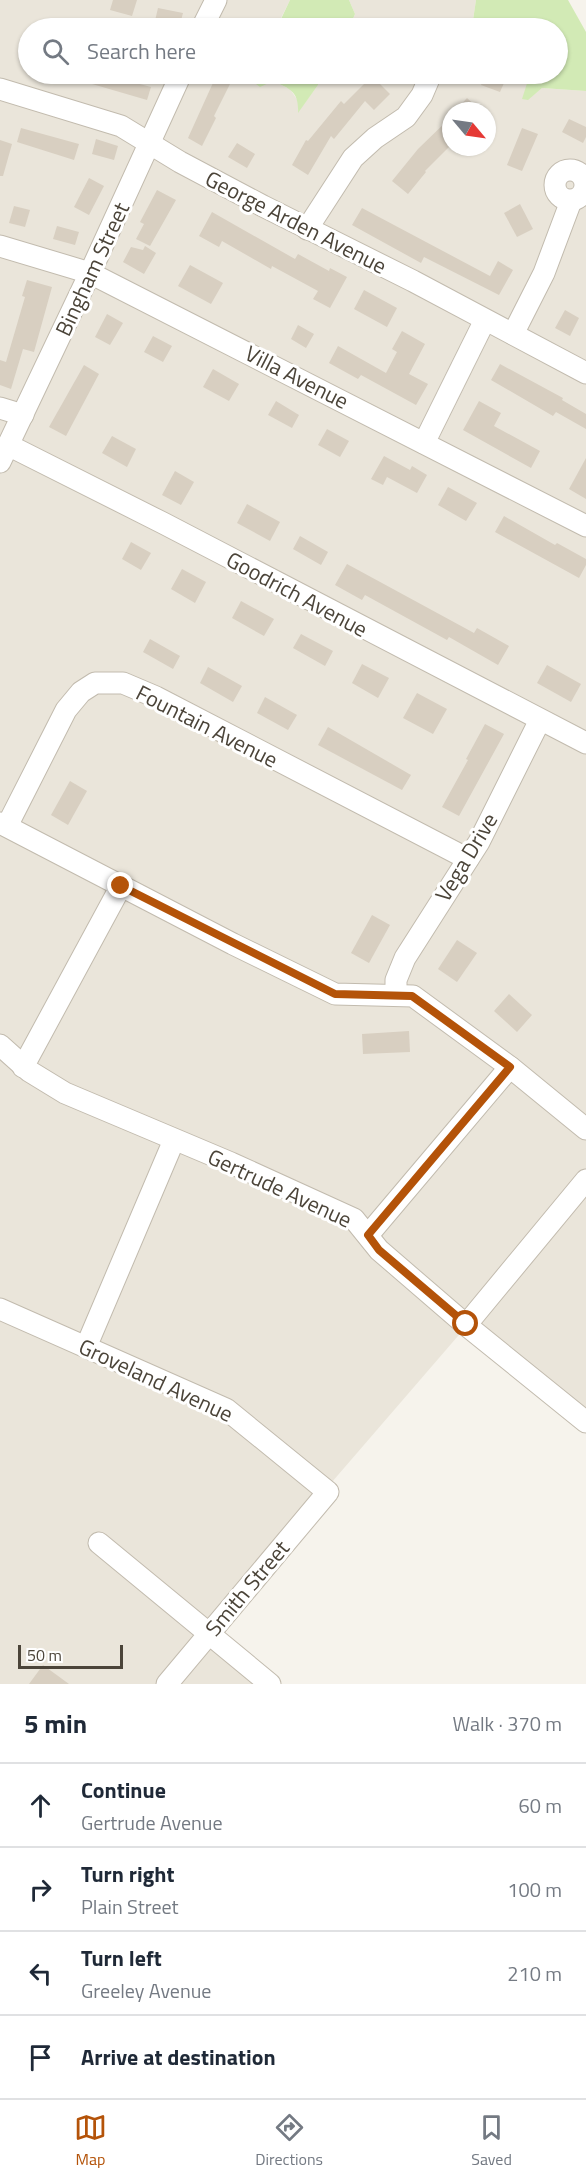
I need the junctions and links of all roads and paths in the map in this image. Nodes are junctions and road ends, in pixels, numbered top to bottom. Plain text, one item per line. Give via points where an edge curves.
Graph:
1 (216, 0) edge
2 (207, 18) edge
3 (177, 84) edge
4 (427, 84) edge
5 (0, 89) edge
6 (150, 143) junction
7 (571, 201) dead end
8 (307, 229) junction
9 (0, 246) edge
10 (90, 273) junction
11 (485, 320) junction
12 (513, 334) junction
13 (586, 373) edge
14 (0, 408) edge
15 (23, 415) junction
16 (424, 442) junction
17 (4, 454) edge
18 (586, 526) edge
19 (540, 720) junction
20 (586, 744) edge
21 (4, 824) edge
22 (468, 859) junction
23 (121, 886) junction
24 (396, 994) junction
25 (0, 1045) edge
26 (23, 1066) junction
27 (510, 1067) junction
28 (586, 1129) edge
29 (174, 1140) junction
30 (586, 1180) edge
31 (368, 1235) junction
32 (0, 1309) edge
33 (466, 1324) junction
34 (86, 1347) junction
35 (586, 1422) edge
36 (328, 1492) joint
37 (99, 1543) dead end
38 (208, 1634) junction
39 (167, 1684) edge
40 (270, 1684) edge

1 - 2 street
3 - 6 street, Bingham Street
4 - 8 street via 406,117 353,158
5 - 6 street, George Arden Avenue via 121,126
6 - 8 street, George Arden Avenue
6 - 10 street, Bingham Street
7 - 12 street via 544,273
8 - 11 street, George Arden Avenue
9 - 10 street, Villa Avenue
10 - 15 street, Bingham Street
10 - 16 street, Villa Avenue
11 - 12 street, George Arden Avenue
11 - 16 street
12 - 13 street, George Arden Avenue
14 - 15 street
15 - 17 street, Bingham Street
16 - 18 street, Villa Avenue
17 - 19 street, Goodrich Avenue via 163,523
19 - 20 street, Goodrich Avenue
19 - 22 street, Vega Drive
21 - 22 street, Fountain Avenue via 66,710 81,692 95,683 123,683
21 - 23 street
22 - 24 street, Vega Drive via 405,958 396,980
23 - 24 street via 335,994
23 - 26 street
24 - 27 street via 412,996
25 - 26 street, Gertrude Avenue
26 - 29 street, Gertrude Avenue via 85,1103
27 - 28 street
27 - 31 street
29 - 31 street, Gertrude Avenue via 354,1220
29 - 34 street
30 - 33 street
31 - 33 street, Gertrude Avenue via 379,1250
32 - 34 street, Groveland Avenue
33 - 35 street, Gertrude Avenue
34 - 36 street, Groveland Avenue via 226,1409
36 - 38 street, Smith Street
37 - 38 street
38 - 39 street, Smith Street
38 - 40 street

